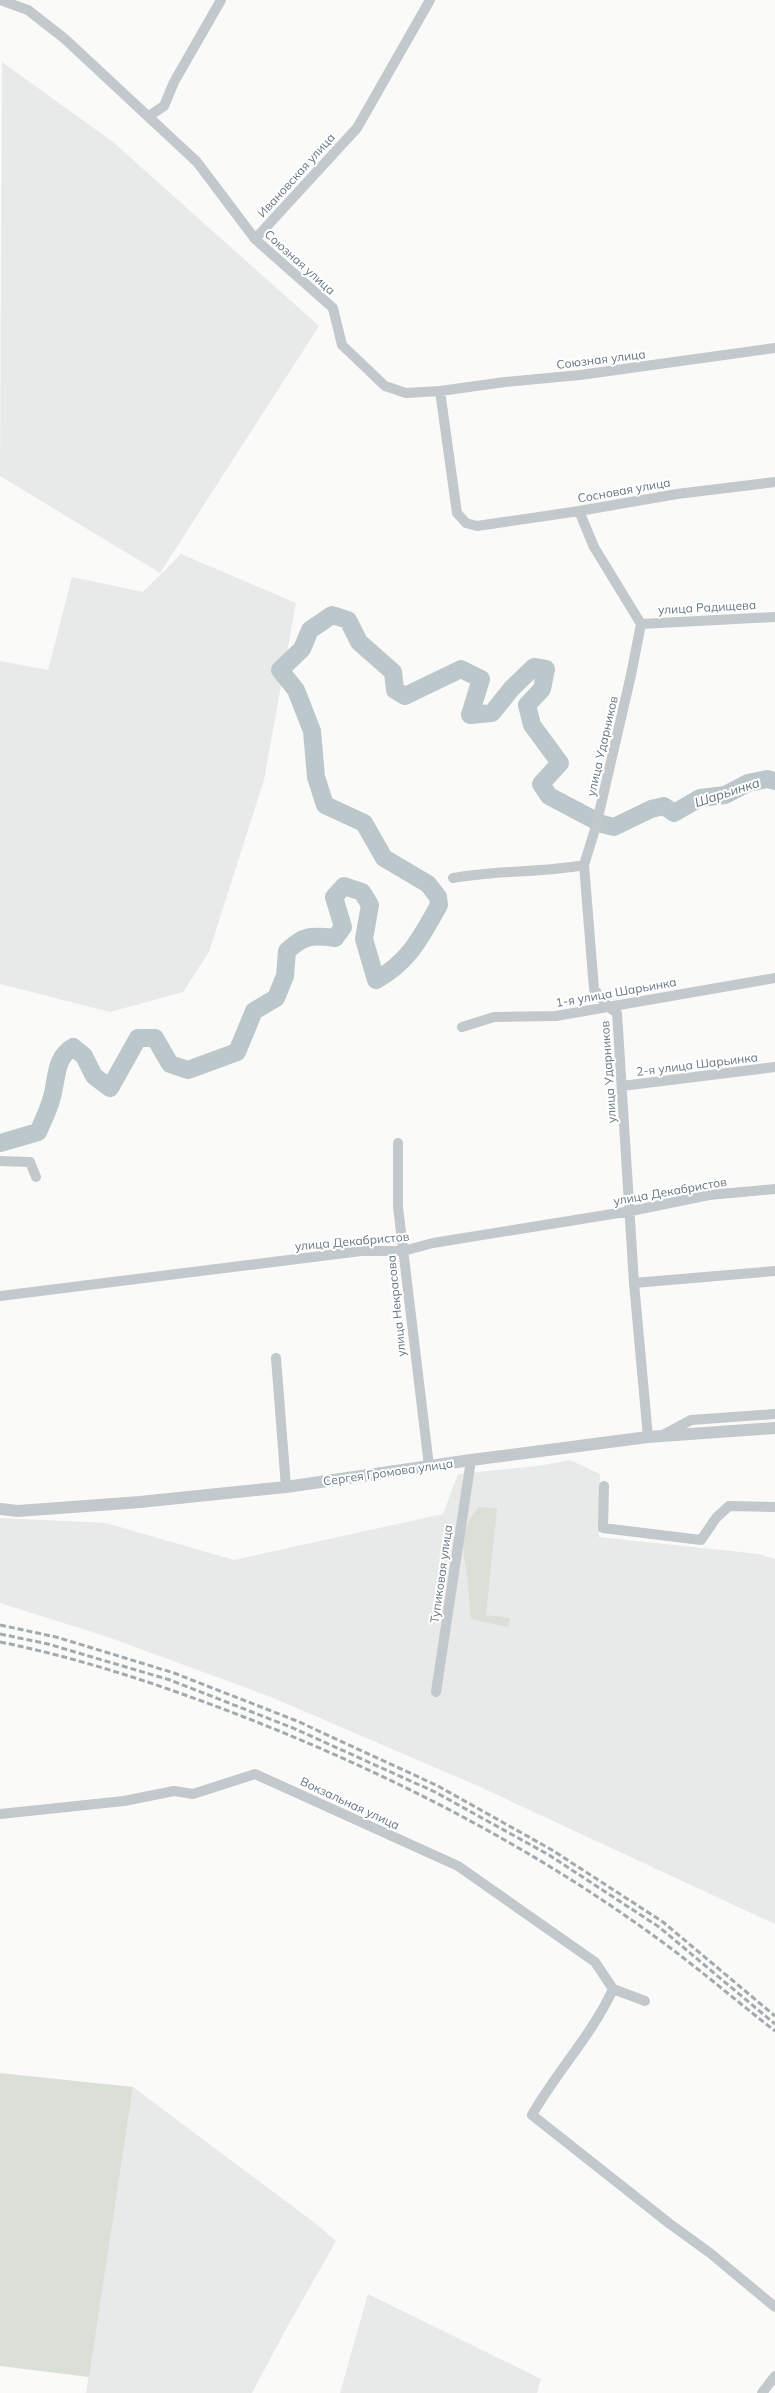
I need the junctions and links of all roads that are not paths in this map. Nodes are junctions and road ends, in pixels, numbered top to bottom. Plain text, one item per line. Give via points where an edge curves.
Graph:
1 (0, 0) edge
2 (221, 0) edge
3 (430, 0) edge
4 (149, 116) junction
5 (255, 239) junction
6 (775, 348) edge
7 (440, 391) junction
8 (775, 482) edge
9 (579, 511) junction
10 (775, 617) edge
11 (641, 624) junction
12 (584, 865) junction
13 (453, 878) dead end
14 (775, 978) edge
15 (607, 1006) junction
16 (462, 1027) dead end
17 (775, 1067) edge
18 (622, 1086) junction
19 (398, 1143) dead end
20 (0, 1161) edge
21 (36, 1176) dead end
22 (775, 1189) edge
23 (631, 1212) junction
24 (403, 1251) junction
25 (775, 1271) edge
26 (634, 1282) junction
27 (0, 1296) edge
28 (276, 1358) dead end
29 (775, 1414) edge
30 (775, 1428) edge
31 (661, 1436) junction
32 (648, 1437) junction
33 (471, 1460) junction
34 (429, 1466) junction
35 (604, 1486) dead end
36 (286, 1487) junction
37 (775, 1507) edge
38 (0, 1509) edge
39 (436, 1692) dead end
40 (0, 1814) edge
41 (613, 1989) junction
42 (645, 2001) dead end
43 (775, 2307) edge
44 (775, 2376) edge
45 (762, 2393) edge

1 - 4 street, Союзная улица via 28,10 59,34
2 - 4 street via 174,82 164,106
3 - 5 street, Ивановская улица via 357,128
4 - 5 street, Союзная улица via 196,162
5 - 7 street, Союзная улица via 333,308 342,345 385,386 406,393
6 - 7 street, Союзная улица
7 - 9 street, Сосновая улица via 457,513 466,523 477,526
8 - 9 street, Сосновая улица via 677,494
9 - 11 street via 594,546
10 - 11 street, улица Радищева
11 - 12 street, улица Ударников via 596,826
12 - 13 street via 558,870 488,872
12 - 15 street, улица Ударников via 594,990
14 - 15 street, 1-я улица Шарьинка
15 - 16 street, 1-я улица Шарьинка via 556,1016 494,1017
15 - 18 street, улица Ударников via 617,1013
17 - 18 street, 2-я улица Шарьинка
18 - 23 street, улица Ударников
19 - 24 street, улица Некрасова via 398,1207
20 - 21 street via 30,1162
22 - 23 street, улица Декабристов via 710,1195
23 - 24 street, улица Декабристов via 433,1243
23 - 26 street, улица Ударников
24 - 27 street, улица Декабристов via 361,1251
24 - 34 street, улица Некрасова
25 - 26 street
26 - 32 street, улица Ударников
28 - 36 street
29 - 31 street via 691,1420
30 - 31 street, Сергея Громова улица
31 - 32 street, Сергея Громова улица
32 - 33 street, Сергея Громова улица
33 - 34 street, Сергея Громова улица
33 - 39 street, Тупиковая улица
34 - 36 street, Сергея Громова улица
35 - 37 street via 603,1528 701,1540 716,1518 730,1506
36 - 38 street, Сергея Громова улица via 18,1511
40 - 41 street, Вокзальная улица via 124,1801 174,1791 193,1794 255,1774 458,1866 595,1962
41 - 42 street
41 - 43 street via 601,2014 532,2115 670,2224 710,2252
44 - 45 street

